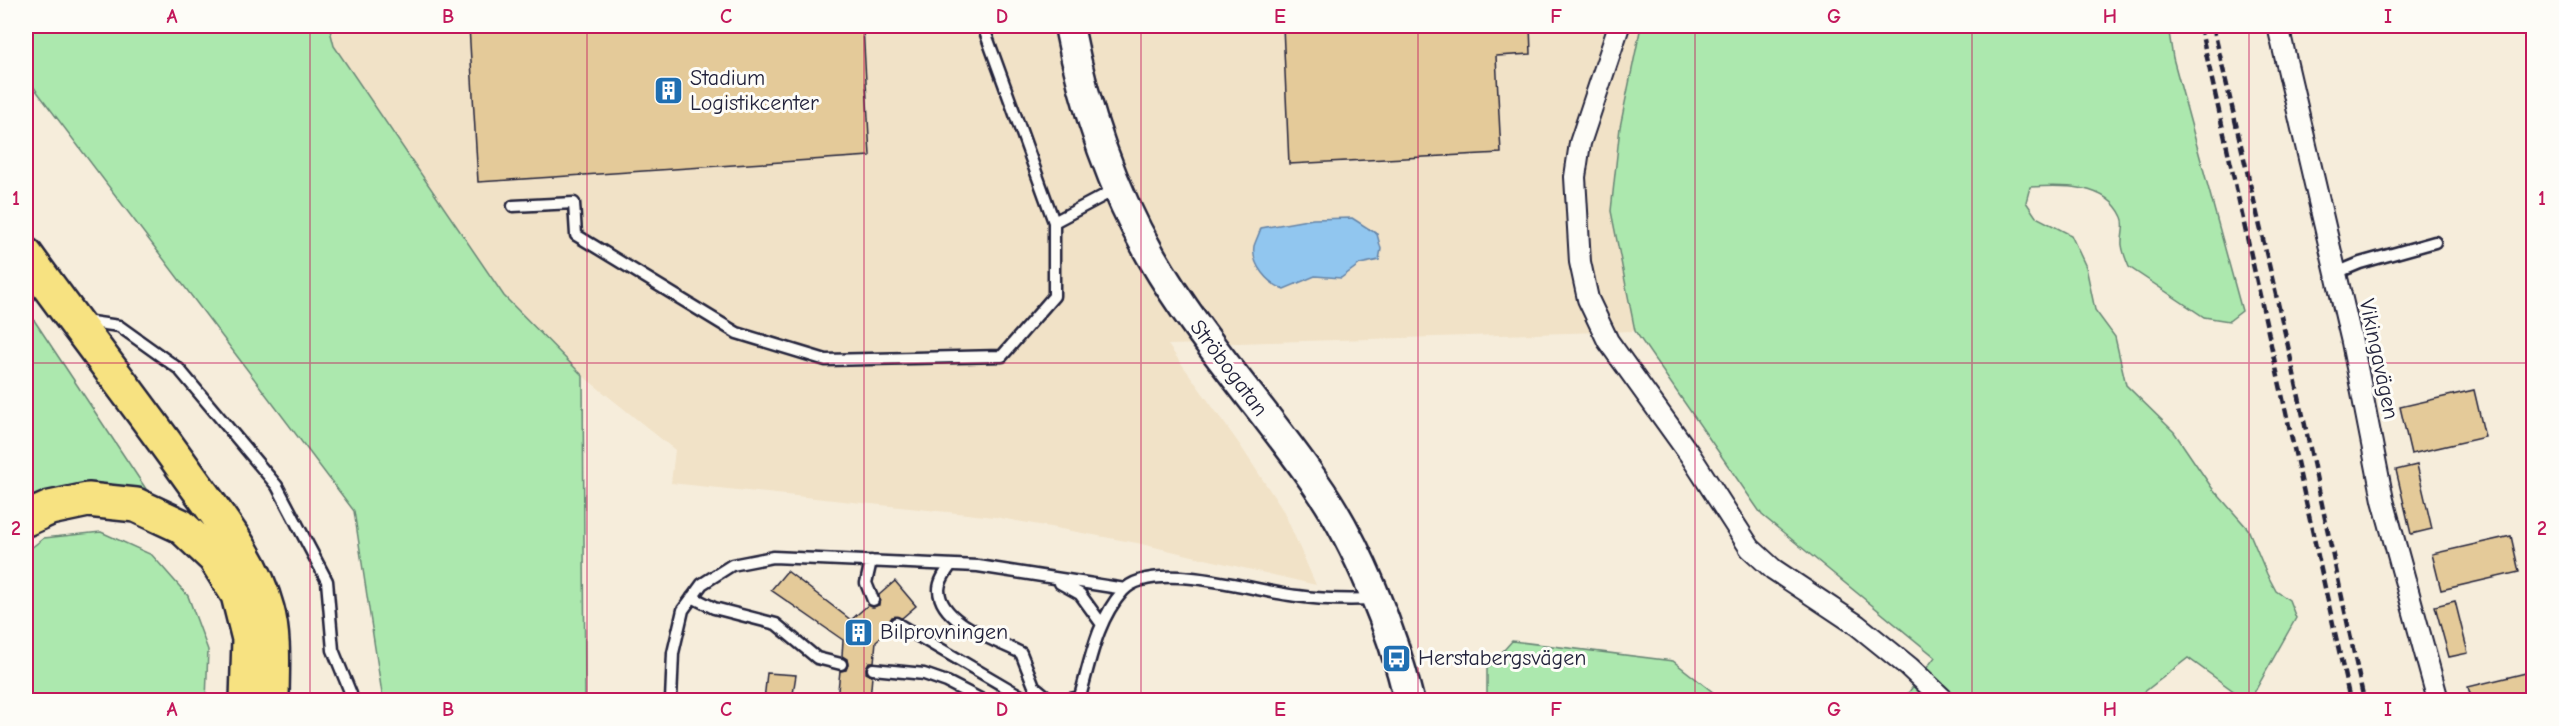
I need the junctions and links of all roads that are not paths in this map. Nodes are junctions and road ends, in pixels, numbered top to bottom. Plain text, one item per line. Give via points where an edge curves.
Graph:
1 (983, 26) edge
2 (1069, 26) edge
3 (1619, 26) edge
4 (2278, 26) edge
5 (1119, 188) junction
6 (513, 206) dead end
7 (1054, 222) junction
8 (2435, 242) dead end
9 (26, 255) edge
10 (2336, 273) junction
11 (74, 319) junction
12 (26, 519) edge
13 (871, 561) junction
14 (951, 565) junction
15 (1051, 579) junction
16 (1125, 589) junction
17 (692, 597) junction
18 (1375, 599) junction
19 (873, 600) dead end
20 (1101, 622) junction
21 (896, 623) dead end
22 (841, 664) dead end
23 (873, 669) dead end
24 (351, 694) dead end
25 (1079, 699) edge
26 (247, 700) edge
27 (272, 700) edge
28 (671, 700) edge
29 (982, 700) edge
30 (1040, 700) edge
31 (1051, 700) edge
32 (1064, 700) edge
33 (1409, 700) edge
34 (1944, 700) edge
35 (2439, 700) edge

1 - 7 lane
2 - 5 street, Ströbogatan via 1086,103
3 - 34 street via 1580,143 1575,177 1580,262 1598,322 1750,548 1773,569 1857,625
4 - 10 street, Vikingavägen
5 - 7 lane
5 - 18 street, Ströbogatan via 1151,255 1197,326 1317,486 1362,564
6 - 7 lane via 574,203 576,235 737,333 826,360 1002,356 1054,296
8 - 10 lane
9 - 11 highway
10 - 35 street, Vikingavägen via 2383,500
11 - 24 lane via 119,326 179,369 276,486 327,581 333,650
11 - 27 highway via 214,511 253,572 268,610
12 - 26 highway via 50,508 88,500 136,505 181,526 215,558 238,595 249,639
13 - 14 lane
13 - 17 lane via 773,557 732,565 702,584
13 - 19 lane via 866,583
14 - 15 lane
14 - 31 lane via 939,589 943,606 956,620 1021,653 1034,686
15 - 16 lane
15 - 20 lane via 1080,594
16 - 18 lane via 1152,576 1185,576 1296,596
16 - 20 lane
17 - 22 lane via 714,609 777,624 817,658
17 - 28 lane via 683,610 673,653
18 - 33 street, Ströbogatan
20 - 25 lane
21 - 30 lane via 1026,699
23 - 29 lane via 924,674
25 - 32 lane

